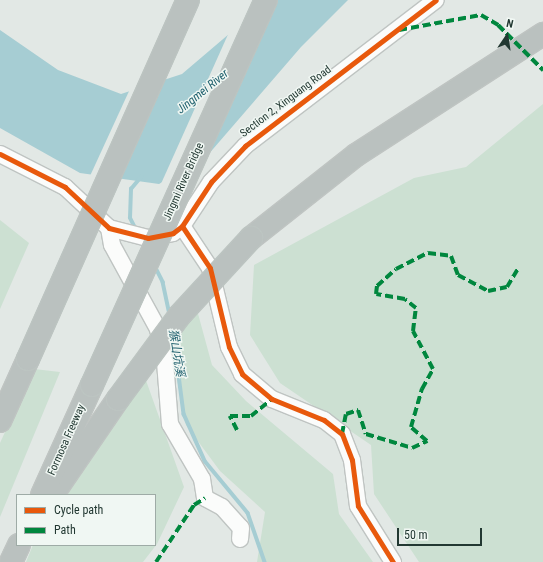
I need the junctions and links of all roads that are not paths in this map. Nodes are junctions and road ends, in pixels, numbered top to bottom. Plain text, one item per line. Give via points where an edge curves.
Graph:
1 (188, 0) edge
2 (266, 0) edge
3 (436, 0) edge
4 (543, 34) edge
5 (0, 154) edge
6 (115, 230) junction
7 (178, 230) junction
8 (92, 385) joint
9 (0, 421) edge
10 (42, 494) edge
11 (53, 494) edge
12 (240, 539) dead end
13 (19, 546) edge
14 (11, 562) edge
15 (393, 562) edge

1 - 9 highway, bridge
2 - 8 highway, Jingmi River Bridge, bridge
3 - 7 street, Section 2, Xinguang Road via 245,146 211,182
4 - 11 highway, bridge via 356,155 251,238 180,315 118,398
5 - 6 street via 65,187
6 - 7 street via 148,238
6 - 12 street via 112,245 158,329 165,362 170,424 202,479 205,498 222,507 241,528
7 - 15 street via 210,268 229,347 242,374 272,399 324,420 342,434 352,460 358,506
8 - 10 highway, Formosa Freeway
13 - 14 highway

